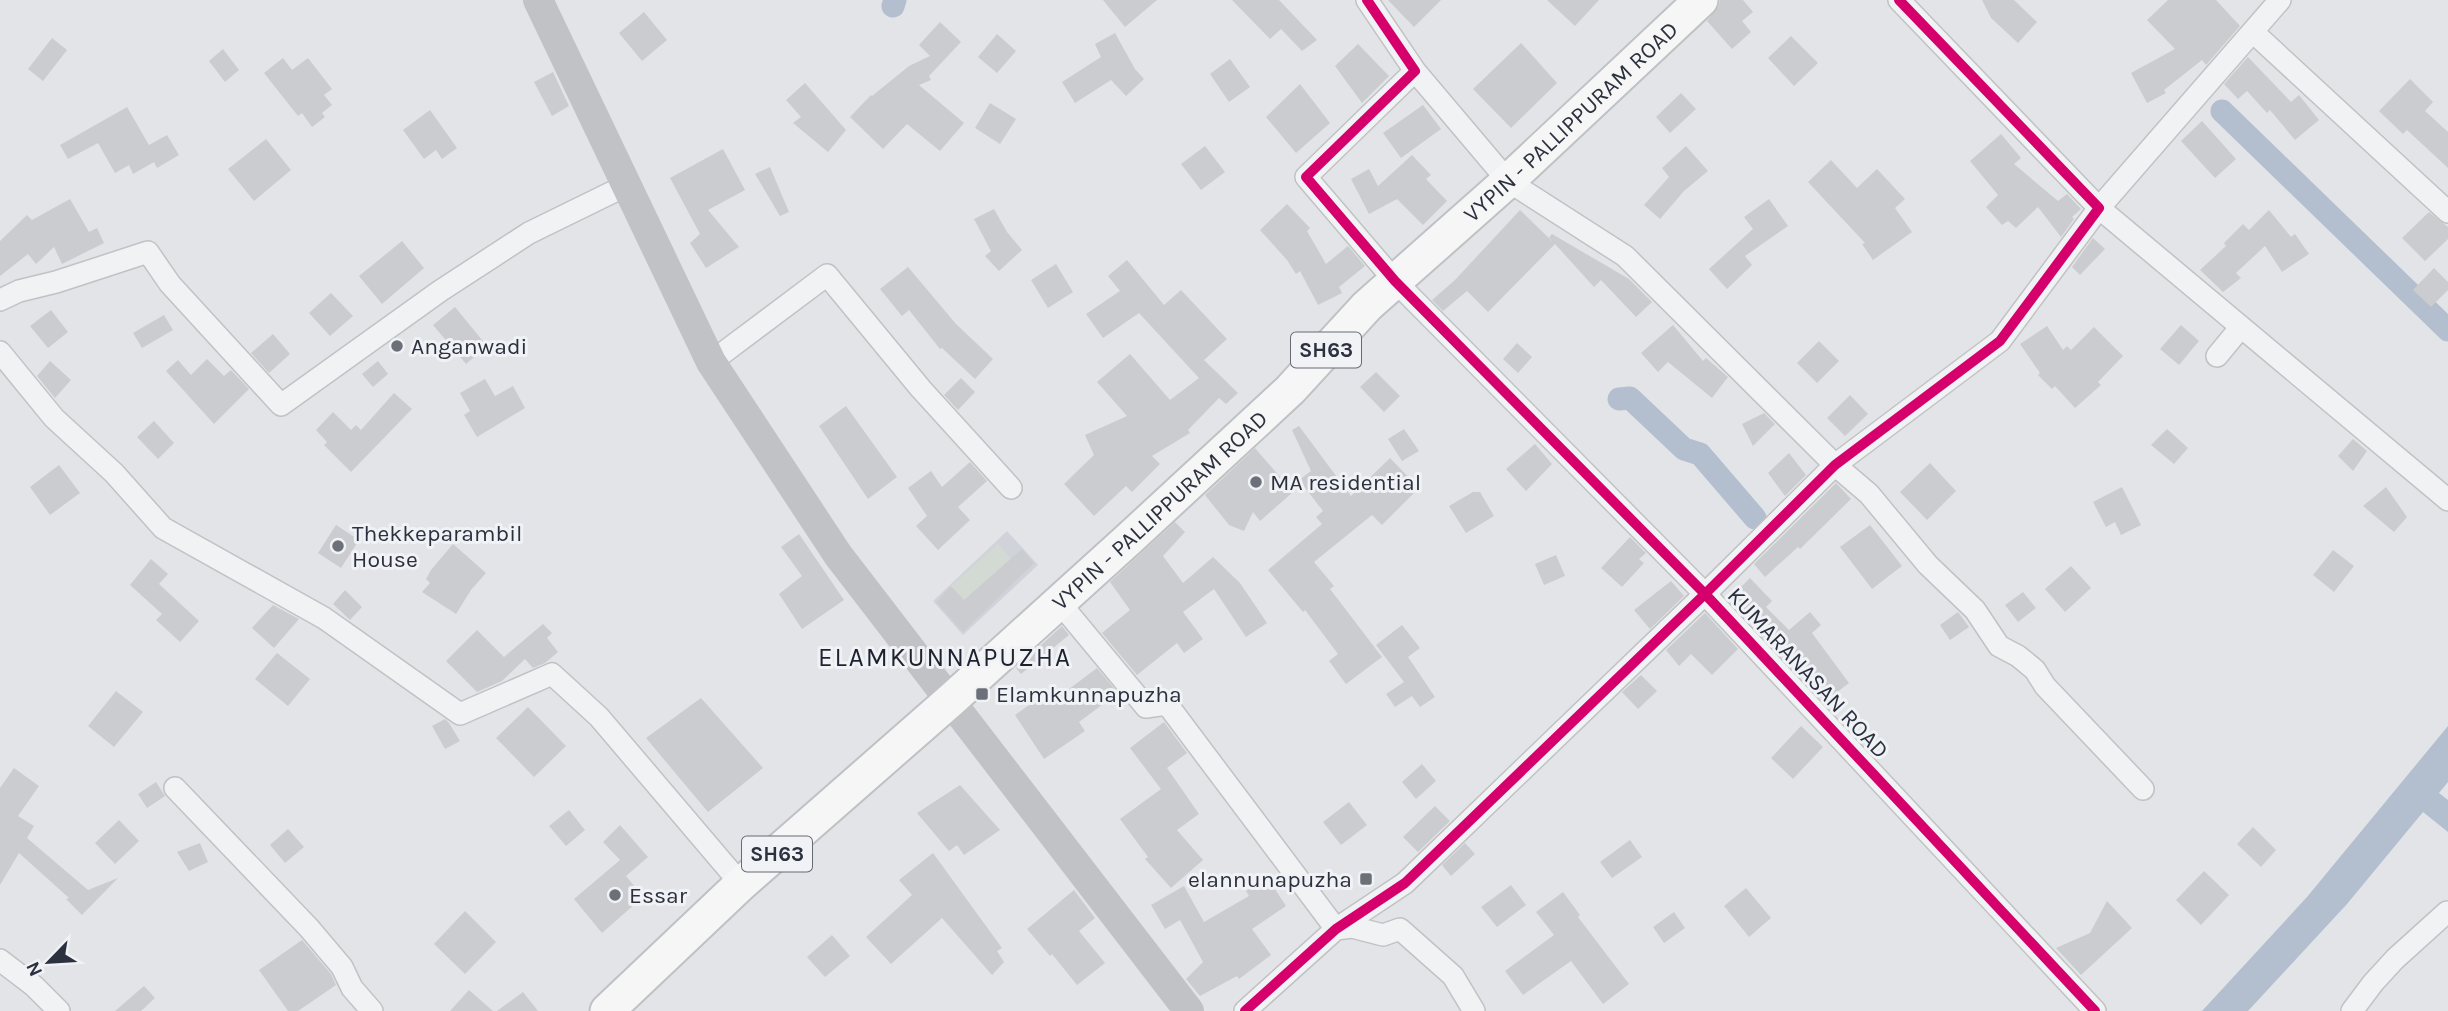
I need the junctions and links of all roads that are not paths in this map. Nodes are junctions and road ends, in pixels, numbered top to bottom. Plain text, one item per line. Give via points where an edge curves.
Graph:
1 (538, 0) edge
2 (1367, 0) edge
3 (1701, 0) edge
4 (1899, 0) edge
5 (2280, 0) edge
6 (2253, 32) junction
7 (1415, 71) junction
8 (1508, 181) junction
9 (627, 185) junction
10 (2099, 208) junction
11 (2448, 212) edge
12 (1395, 281) junction
13 (0, 300) edge
14 (2241, 327) junction
15 (0, 352) edge
16 (2217, 356) dead end
17 (711, 362) junction
18 (1835, 465) junction
19 (1011, 488) dead end
20 (2448, 500) edge
21 (1705, 594) junction
22 (1059, 602) junction
23 (951, 700) junction
24 (175, 788) dead end
25 (2143, 789) dead end
26 (741, 884) junction
27 (2447, 912) edge
28 (1336, 929) junction
29 (0, 960) edge
30 (616, 1008) edge
31 (59, 1011) edge
32 (372, 1011) edge
33 (1189, 1011) edge
34 (1245, 1011) edge
35 (1474, 1011) edge
36 (2095, 1011) edge
37 (2352, 1011) edge

1 - 9 main road
2 - 7 street
3 - 8 main road, VYPIN - PALLIPPURAM ROAD / SH63
4 - 10 street
5 - 6 street
6 - 10 street
6 - 11 street
7 - 8 street
7 - 12 street, KUMARANASAN ROAD via 1306,177
8 - 12 main road, VYPIN - PALLIPPURAM ROAD / SH63
8 - 18 street via 1625,256
9 - 13 street via 529,233 281,405 170,285 148,253
9 - 17 main road
10 - 14 street
10 - 18 street via 2000,341
12 - 21 street, KUMARANASAN ROAD
12 - 22 main road, VYPIN - PALLIPPURAM ROAD / SH63 via 1290,390
14 - 16 street
14 - 20 street
15 - 26 street via 54,418 114,473 163,528 324,618 460,714 552,674 599,717
17 - 19 street via 827,275
17 - 23 main road via 838,555
18 - 21 street
18 - 25 street via 1869,494 1928,565 1975,610 1999,646 2035,670 2045,687
21 - 28 street via 1405,883
21 - 36 street, KUMARANASAN ROAD
22 - 23 main road, VYPIN - PALLIPPURAM ROAD / SH63
22 - 28 street via 1146,707 1167,704
23 - 26 main road, VYPIN - PALLIPPURAM ROAD / SH63
23 - 33 main road
24 - 32 street via 309,928
26 - 30 main road, VYPIN - PALLIPPURAM ROAD / SH63
27 - 37 street via 2395,959
28 - 34 street
28 - 35 street via 1352,927 1383,935 1400,929 1453,976
29 - 31 street

